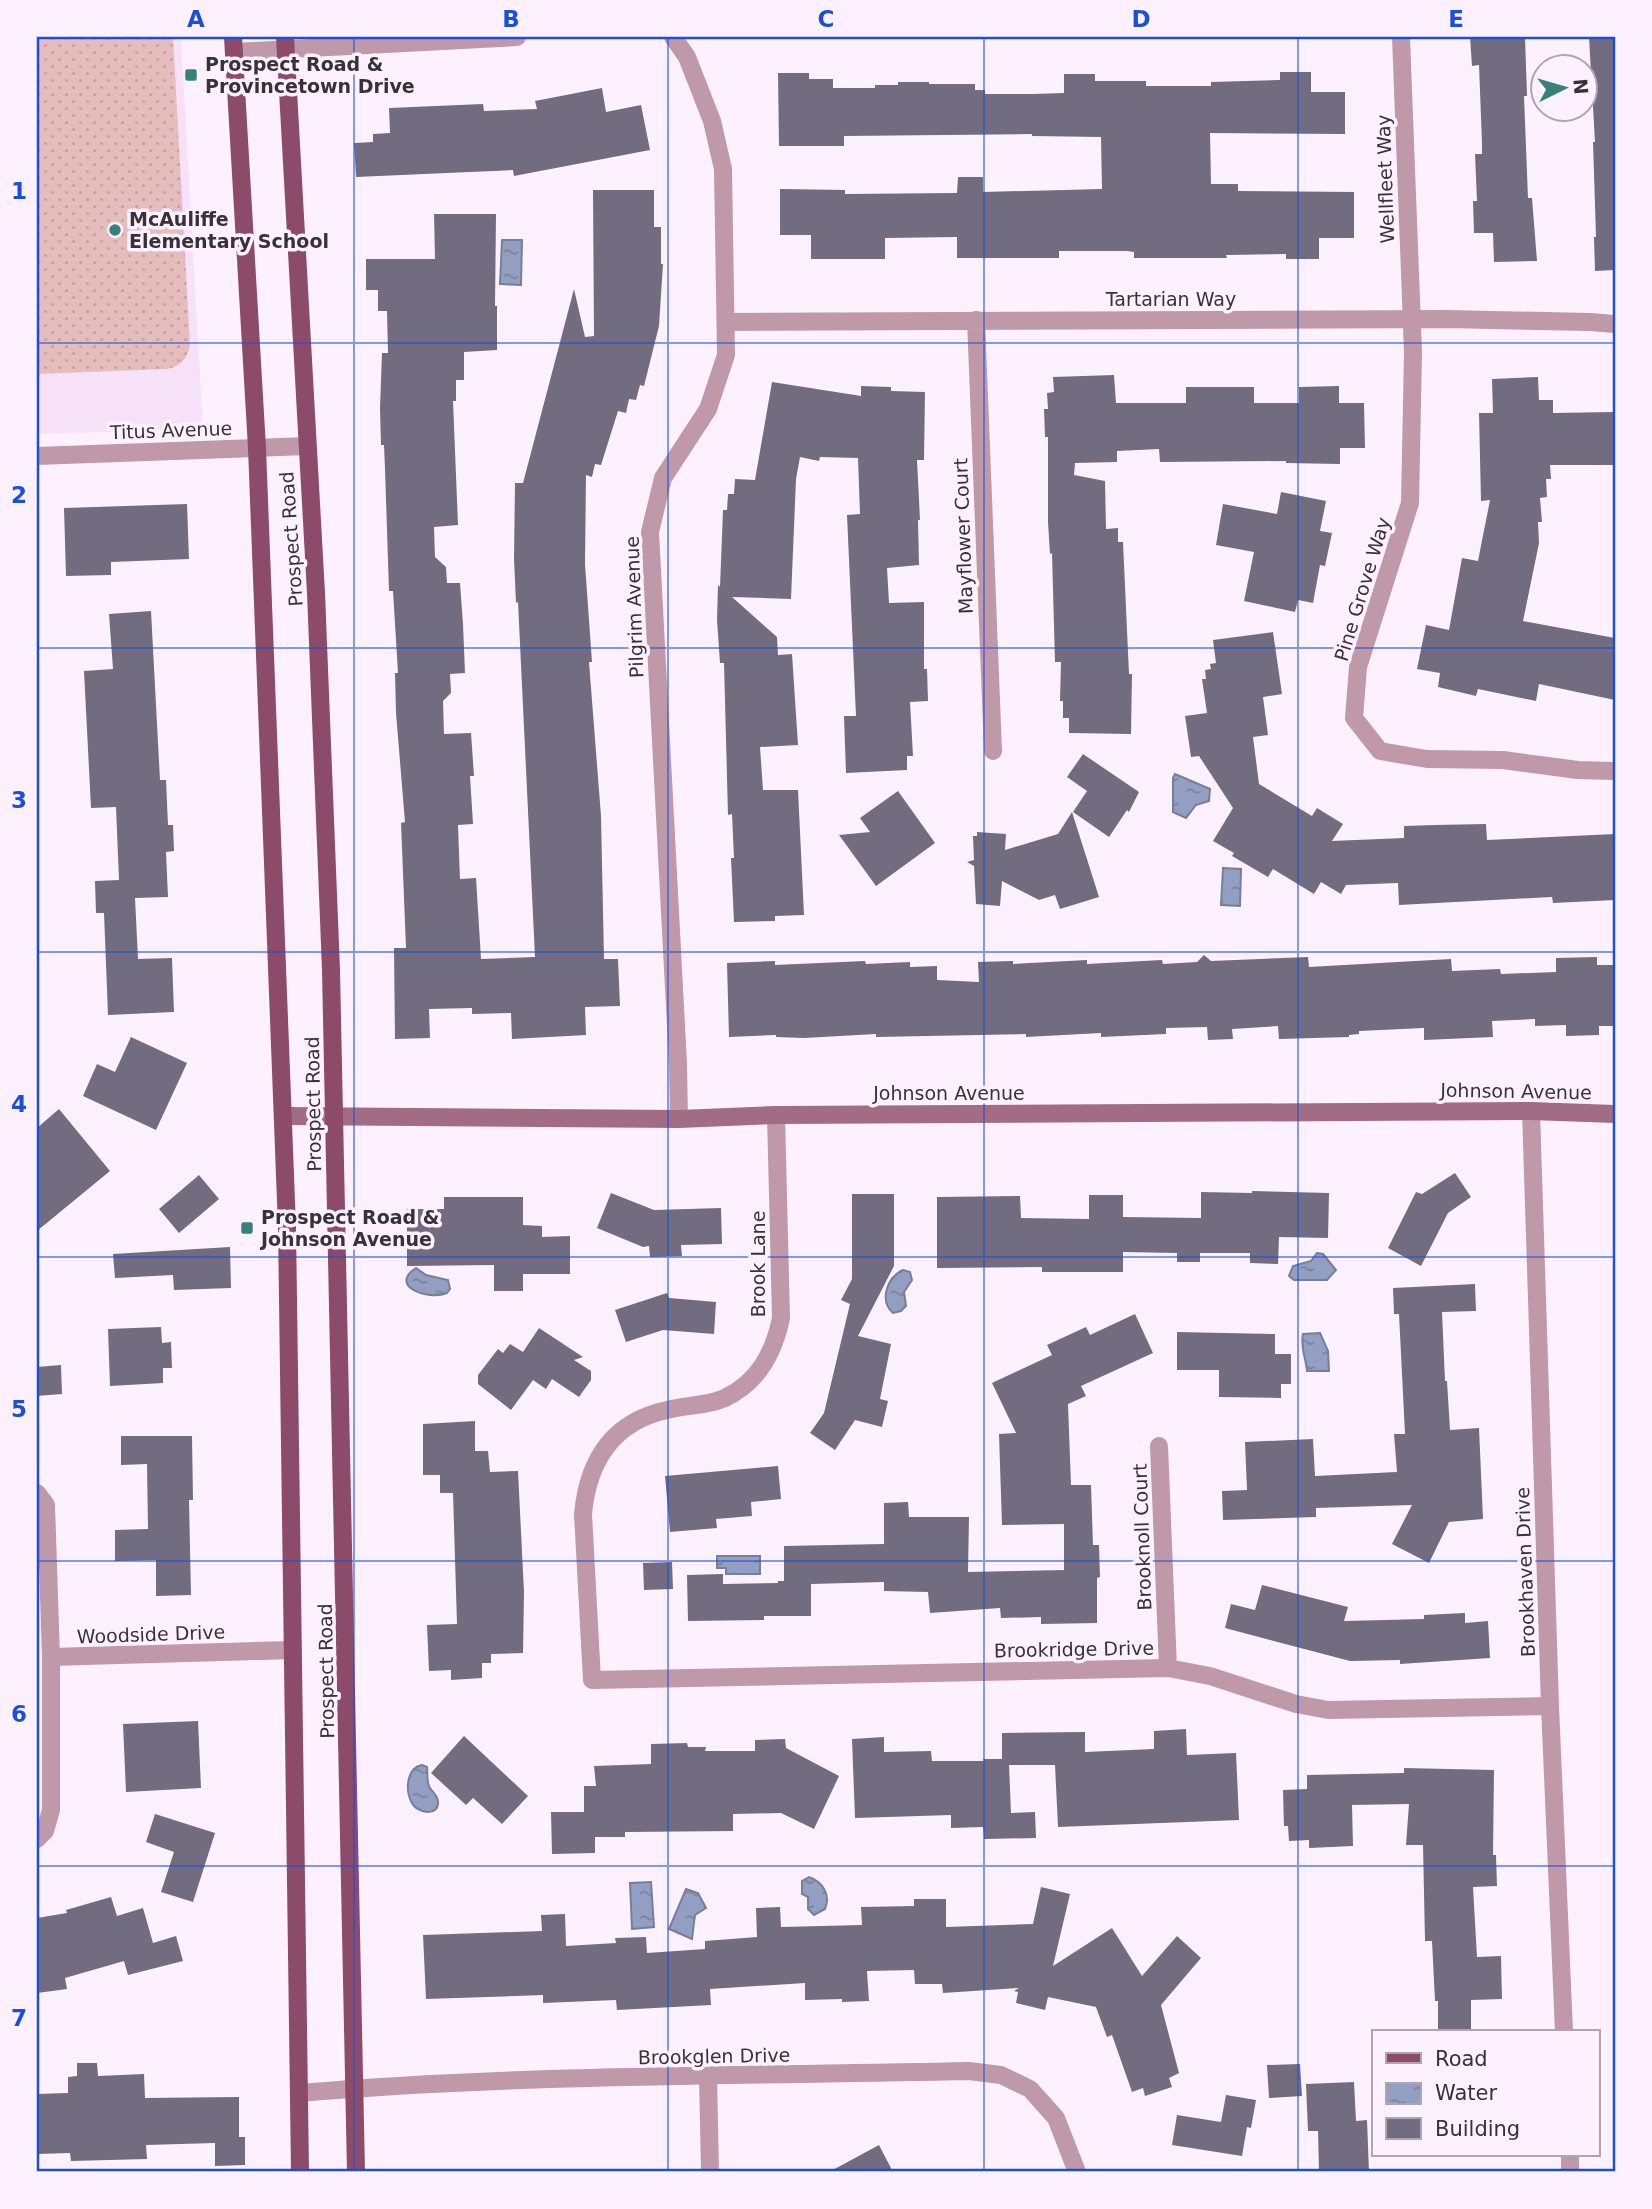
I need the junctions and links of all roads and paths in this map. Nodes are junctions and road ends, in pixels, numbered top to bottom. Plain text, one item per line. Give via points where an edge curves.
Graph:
1 (517, 37) edge
2 (673, 37) edge
3 (1401, 37) edge
4 (285, 43) edge
5 (233, 44) edge
6 (976, 320) junction
7 (1412, 320) junction
8 (726, 322) junction
9 (1615, 324) edge
10 (307, 446) junction
11 (257, 448) junction
12 (37, 456) edge
13 (993, 751) dead end
14 (1615, 771) edge
15 (1531, 1111) junction
16 (1615, 1114) edge
17 (776, 1115) junction
18 (283, 1116) junction
19 (334, 1117) junction
20 (679, 1119) junction
21 (1159, 1446) dead end
22 (37, 1493) edge
23 (293, 1650) junction
24 (51, 1657) junction
25 (1168, 1668) junction
26 (592, 1680) joint
27 (1550, 1706) junction
28 (37, 1839) edge
29 (1564, 2030) edge
30 (708, 2076) junction
31 (355, 2088) junction
32 (299, 2093) junction
33 (300, 2172) edge
34 (356, 2172) edge
35 (710, 2172) edge
36 (1077, 2172) edge

1 - 4 street
2 - 8 street, Pilgrim Avenue via 687,57 707,108 723,169
3 - 7 street, Wellfleet Way
4 - 5 street
4 - 10 main road, Prospect Road
5 - 11 main road, Prospect Road
6 - 7 street, Tartarian Way
6 - 8 street, Tartarian Way
6 - 13 street, Mayflower Court
7 - 9 street, Tartarian Way
7 - 14 street, Pine Grove Way via 1410,503 1358,667 1354,718 1380,751 1427,760 1503,760
8 - 20 street, Pilgrim Avenue via 726,355 708,409 663,478 650,532
10 - 11 street, Titus Avenue
10 - 19 main road, Prospect Road via 317,607
11 - 12 street, Titus Avenue
11 - 18 main road, Prospect Road
15 - 16 street, Johnson Avenue
15 - 17 street, Johnson Avenue
15 - 27 street, Brookhaven Drive
17 - 20 street, Johnson Avenue
17 - 26 street, Brook Lane via 781,1318 776,1343 747,1384 725,1398 649,1415 628,1425 607,1444 592,1468 583,1514
18 - 19 street, Johnson Avenue
18 - 23 main road, Prospect Road
19 - 20 street, Johnson Avenue
19 - 31 main road, Prospect Road
21 - 25 street, Brooknoll Court
22 - 24 street, Woodside Drive via 46,1505
23 - 24 street, Woodside Drive
23 - 32 main road, Prospect Road
24 - 28 street via 51,1810 45,1831
25 - 26 street, Brookridge Drive
25 - 27 street, Brookridge Drive via 1328,1710
27 - 29 street, Brookhaven Drive
30 - 31 street, Brookglen Drive
30 - 35 street
30 - 36 street, Brookglen Drive via 1001,2074 1030,2089 1056,2118
31 - 32 street, Brookglen Drive
31 - 34 main road, Prospect Road
32 - 33 main road, Prospect Road

